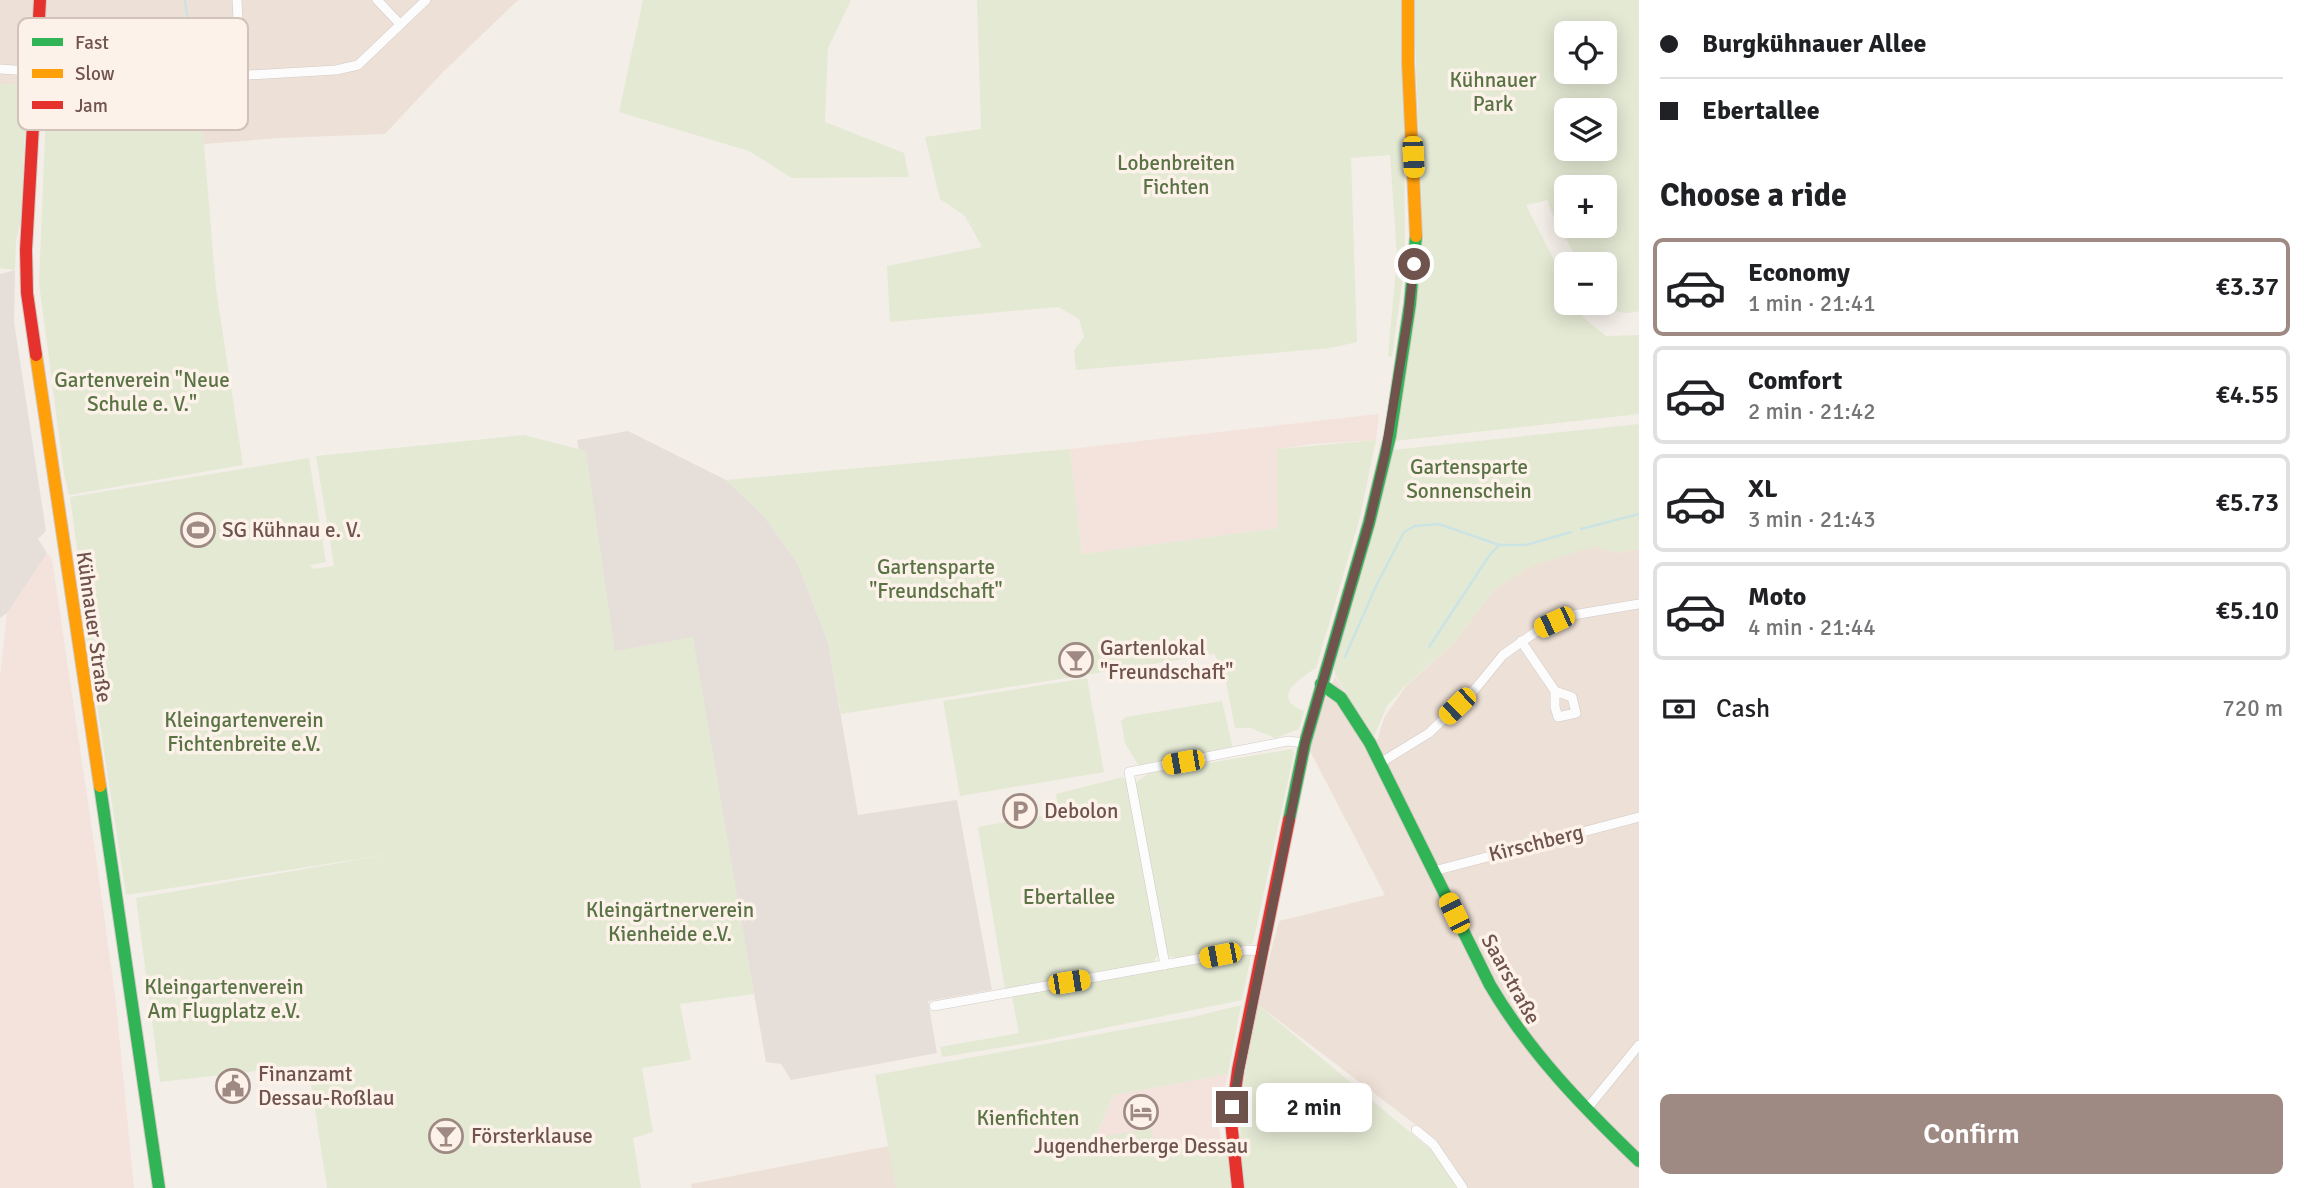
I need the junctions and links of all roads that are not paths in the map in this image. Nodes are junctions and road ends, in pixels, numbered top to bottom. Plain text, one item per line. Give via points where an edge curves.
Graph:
1 (40, 0) edge
2 (237, 0) edge
3 (377, 0) edge
4 (426, 0) edge
5 (1408, 0) edge
6 (39, 18) edge
7 (238, 18) edge
8 (400, 24) junction
9 (0, 69) edge
10 (18, 70) edge
11 (248, 75) edge
12 (33, 130) edge
13 (1639, 604) edge
14 (1521, 641) junction
15 (1321, 684) junction
16 (1555, 691) dead end
17 (1305, 743) junction
18 (1380, 763) junction
19 (1639, 817) edge
20 (1434, 871) junction
21 (1263, 951) junction
22 (1165, 965) junction
23 (934, 1006) dead end
24 (1639, 1045) edge
25 (1586, 1110) junction
26 (1416, 1130) dead end
27 (1639, 1161) edge
28 (159, 1188) edge
29 (1238, 1188) edge
30 (1463, 1188) edge

1 - 6 street, Kühnauer Straße
2 - 7 street
3 - 8 street
4 - 8 street
5 - 15 street via 1416,217 1412,289 1382,469
8 - 11 street via 358,65
9 - 10 street
12 - 28 street, Kühnauer Straße via 28,306
13 - 14 street via 1567,616
14 - 16 street
14 - 18 street via 1438,725
15 - 17 street
15 - 18 street, Saarstraße via 1341,698
17 - 21 street
17 - 22 street via 1288,741 1129,772
18 - 20 street, Saarstraße
19 - 20 street, Kirschberg
20 - 25 street, Saarstraße via 1503,1010 1538,1059
21 - 22 street
21 - 29 street via 1232,1107
22 - 23 street
24 - 25 street
25 - 27 street, Saarstraße
26 - 30 street via 1433,1144

